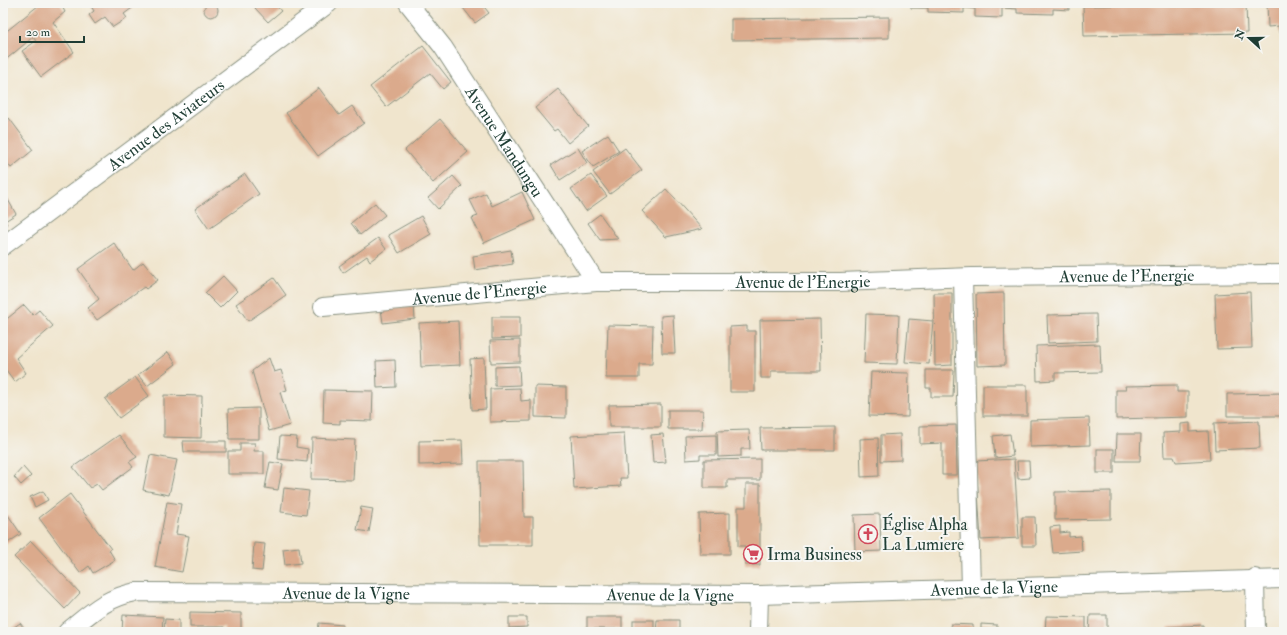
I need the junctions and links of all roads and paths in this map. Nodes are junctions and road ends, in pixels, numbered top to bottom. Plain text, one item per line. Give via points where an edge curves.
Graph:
1 (328, 3) edge
2 (408, 3) edge
3 (3, 246) edge
4 (1284, 274) edge
5 (963, 278) junction
6 (596, 282) junction
7 (323, 307) dead end
8 (1255, 578) junction
9 (1284, 579) edge
10 (971, 588) junction
11 (759, 595) junction
12 (67, 632) edge
13 (758, 632) edge
14 (1256, 632) edge

1 - 3 street, Avenue des Aviateurs
2 - 6 street, Avenue Mandungu via 443,47
4 - 5 street, Avenue de l'Energie
5 - 6 street, Avenue de l'Energie via 840,282
5 - 10 street
6 - 7 street, Avenue de l'Energie
8 - 9 street, Avenue de la Vigne
8 - 10 street, Avenue de la Vigne
8 - 14 street
10 - 11 street, Avenue de la Vigne
11 - 12 street, Avenue de la Vigne via 136,592 119,596 101,606
11 - 13 street

